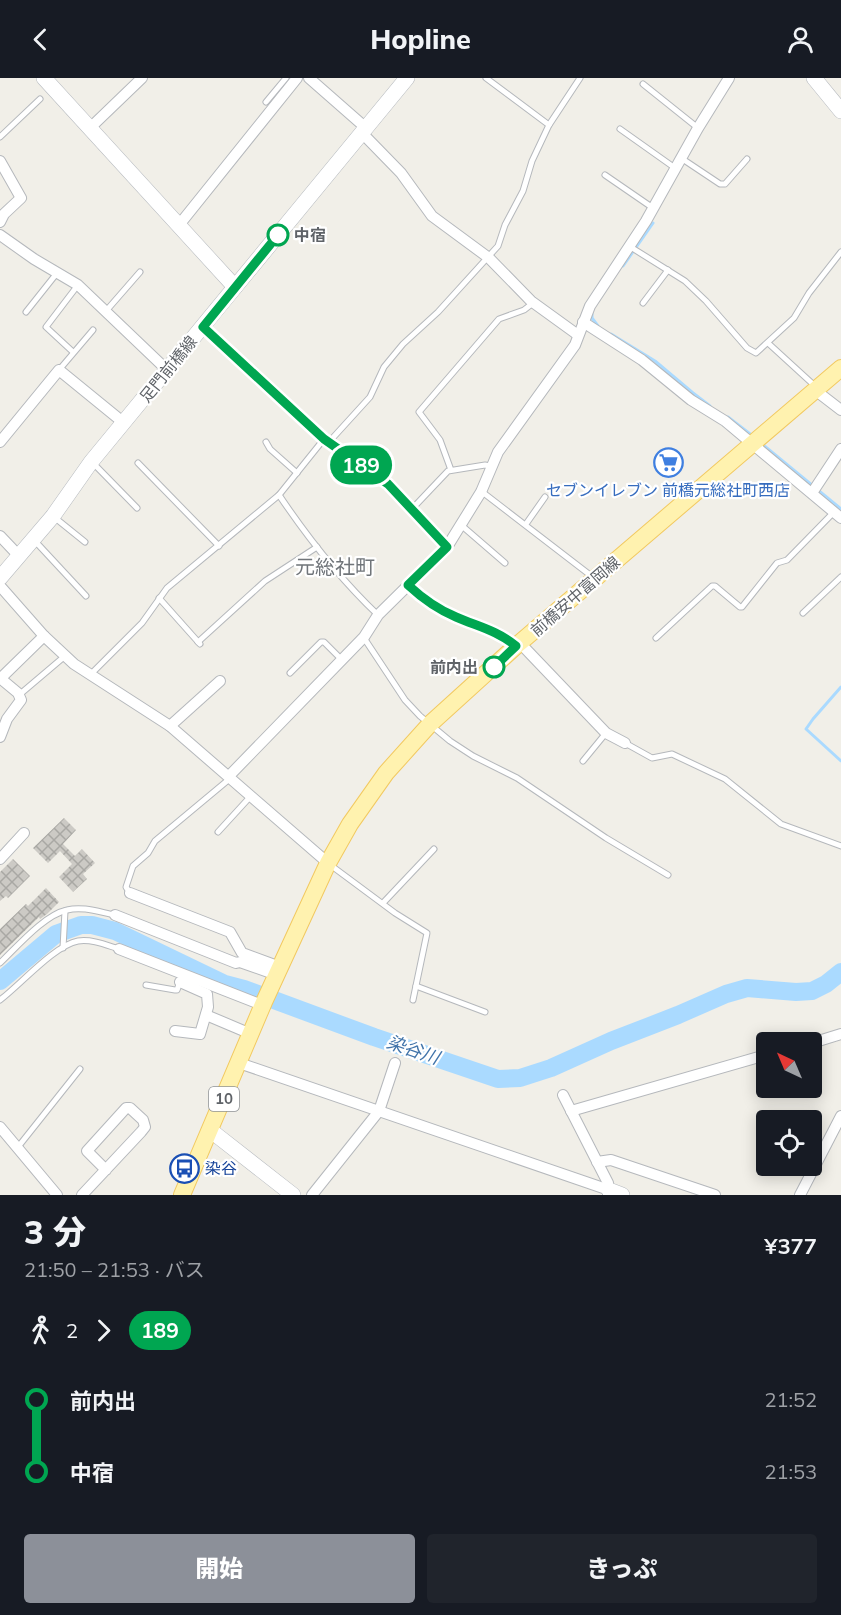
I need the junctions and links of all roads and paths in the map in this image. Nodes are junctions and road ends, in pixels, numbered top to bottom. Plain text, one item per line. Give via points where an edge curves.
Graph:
1 (44, 78) edge
2 (142, 78) edge
3 (286, 78) edge
4 (297, 78) edge
5 (309, 78) edge
6 (407, 78) edge
7 (486, 78) edge
8 (580, 78) edge
9 (729, 78) edge
10 (814, 78) edge
11 (643, 84) dead end
12 (40, 99) dead end
13 (266, 102) dead end
14 (841, 111) edge
15 (549, 125) junction
16 (90, 128) junction
17 (698, 128) junction
18 (620, 129) dead end
19 (364, 130) junction
20 (0, 137) edge
21 (747, 159) dead end
22 (0, 161) edge
23 (678, 163) junction
24 (605, 176) dead end
25 (653, 208) junction
26 (0, 222) edge
27 (179, 225) junction
28 (0, 235) edge
29 (629, 246) junction
30 (841, 252) edge
31 (489, 258) junction
32 (668, 270) junction
33 (58, 272) junction
34 (140, 272) dead end
35 (78, 285) junction
36 (235, 287) junction
37 (533, 303) junction
38 (643, 303) dead end
39 (105, 311) junction
40 (26, 312) dead end
41 (584, 322) junction
42 (203, 327) junction
43 (93, 330) dead end
44 (578, 335) junction
45 (768, 343) junction
46 (73, 352) junction
47 (841, 368) edge
48 (59, 370) junction
49 (167, 370) junction
50 (816, 389) junction
51 (841, 410) edge
52 (124, 423) junction
53 (1, 439) edge
54 (327, 441) junction
55 (266, 442) dead end
56 (751, 444) junction
57 (841, 448) edge
58 (91, 462) junction
59 (138, 463) dead end
60 (490, 466) junction
61 (451, 470) junction
62 (297, 473) junction
63 (481, 491) junction
64 (812, 493) junction
65 (279, 495) junction
66 (545, 497) dead end
67 (137, 508) dead end
68 (412, 509) junction
69 (838, 515) edge
70 (53, 516) junction
71 (526, 524) junction
72 (460, 525) junction
73 (0, 536) edge
74 (33, 539) junction
75 (85, 542) dead end
76 (219, 546) junction
77 (317, 547) junction
78 (447, 547) junction
79 (19, 556) junction
80 (505, 563) dead end
81 (841, 577) edge
82 (0, 578) edge
83 (595, 579) junction
84 (408, 585) junction
85 (0, 586) edge
86 (86, 596) dead end
87 (159, 598) junction
88 (803, 613) dead end
89 (378, 615) junction
90 (44, 636) junction
91 (364, 637) junction
92 (656, 638) dead end
93 (518, 645) junction
94 (65, 656) junction
95 (342, 660) junction
96 (290, 673) dead end
97 (90, 676) junction
98 (0, 679) edge
99 (220, 681) dead end
100 (19, 695) junction
101 (430, 724) junction
102 (170, 726) junction
103 (606, 733) junction
104 (0, 737) edge
105 (625, 743) joint
106 (583, 761) dead end
107 (229, 776) junction
108 (250, 797) junction
109 (219, 832) dead end
110 (24, 833) dead end
111 (841, 846) edge
112 (434, 849) dead end
113 (0, 859) edge
114 (328, 863) junction
115 (668, 875) dead end
116 (130, 892) joint
117 (384, 903) junction
118 (64, 913) junction
119 (115, 915) joint
120 (62, 947) junction
121 (119, 949) joint
122 (0, 963) edge
123 (278, 974) junction
124 (180, 982) joint
125 (146, 985) dead end
126 (416, 986) junction
127 (0, 1000) edge
128 (413, 1000) dead end
129 (263, 1004) junction
130 (485, 1012) dead end
131 (206, 1015) junction
132 (175, 1031) dead end
133 (251, 1034) junction
134 (841, 1034) edge
135 (822, 1040) edge
136 (756, 1058) edge
137 (239, 1063) junction
138 (395, 1063) dead end
139 (80, 1069) dead end
140 (563, 1095) dead end
141 (571, 1111) junction
142 (379, 1112) junction
143 (841, 1116) edge
144 (0, 1127) edge
145 (210, 1130) junction
146 (18, 1147) junction
147 (597, 1162) junction
148 (106, 1170) junction
149 (613, 1194) edge
150 (57, 1195) edge
151 (82, 1195) edge
152 (182, 1195) edge
153 (293, 1195) edge
154 (312, 1195) edge
155 (715, 1195) edge
156 (800, 1195) edge

1 - 16 main road
2 - 16 street
3 - 13 lane
4 - 27 street
5 - 19 street
6 - 19 main road, 足門前橋線
7 - 15 lane
8 - 15 lane
9 - 17 street
10 - 14 main road
11 - 17 lane
12 - 20 lane
15 - 31 lane via 523,191
16 - 27 main road
17 - 23 street
18 - 23 lane
19 - 31 street via 432,216
19 - 36 main road, 足門前橋線
21 - 23 lane via 725,184
22 - 26 street via 21,198
23 - 25 street
24 - 25 lane
25 - 29 street
27 - 36 main road
28 - 33 street
29 - 32 lane
29 - 41 street
30 - 45 lane via 794,318
31 - 37 street
31 - 54 lane via 403,344 384,367 370,397
32 - 38 lane
32 - 45 lane via 706,301 751,351 756,353
33 - 35 street
33 - 40 lane
34 - 39 lane
35 - 39 street
35 - 46 lane via 46,327
36 - 42 main road, 足門前橋線
37 - 44 street
37 - 61 lane via 499,319 418,412 440,440
39 - 49 street
41 - 44 street
41 - 56 street via 647,363
42 - 49 main road, 足門前橋線
42 - 54 street
43 - 46 lane
44 - 60 street via 575,345
45 - 50 lane
46 - 48 lane
47 - 50 main road, 前橋安中富岡線 / 10
48 - 52 street
48 - 53 street
49 - 52 main road, 足門前橋線
50 - 51 street
50 - 56 main road, 前橋安中富岡線 / 10
52 - 58 main road, 足門前橋線
54 - 62 lane
54 - 68 street via 388,484
55 - 62 lane
56 - 64 street
56 - 83 main road, 前橋安中富岡線 / 10
57 - 64 street
58 - 67 lane
58 - 70 main road, 足門前橋線
59 - 76 lane
60 - 61 lane
60 - 63 street
61 - 68 lane
62 - 65 lane
63 - 71 lane
63 - 72 street
64 - 69 street
65 - 76 lane
65 - 77 lane
66 - 71 lane
68 - 78 street
69 - 92 lane via 787,560 777,563 742,607 712,586
70 - 74 main road, 足門前橋線
70 - 75 lane
71 - 83 lane
72 - 78 street
72 - 80 lane
73 - 79 street
74 - 79 main road, 足門前橋線
74 - 86 lane
76 - 87 lane
77 - 87 lane via 265,581 199,643
77 - 89 lane
78 - 84 street
79 - 82 main road, 足門前橋線
81 - 88 lane
83 - 93 main road, 前橋安中富岡線 / 10
84 - 89 street
84 - 93 lane via 440,609
85 - 90 street
87 - 97 lane via 142,622
89 - 91 street
90 - 94 street
90 - 98 street
91 - 95 street
91 - 101 lane via 405,700
93 - 101 main road, 前橋安中富岡線 / 10
93 - 103 street
94 - 97 street
94 - 100 lane
95 - 96 lane via 321,642
95 - 107 street
97 - 102 street
98 - 100 street
99 - 102 street
100 - 104 street via 20,703 7,719
101 - 114 main road, 前橋安中富岡線 / 10 via 375,787
101 - 115 lane via 473,756 517,778
102 - 107 street
103 - 105 street
103 - 106 lane
105 - 111 lane via 652,758 672,754 725,779 781,824
107 - 108 street
107 - 116 lane via 132,866 126,887
108 - 109 lane
108 - 114 street
110 - 113 street
112 - 117 lane
114 - 117 lane
114 - 123 main road, 前橋安中富岡線 / 10
116 - 123 street via 228,931 242,953
117 - 126 lane via 427,933
118 - 119 lane via 87,909
118 - 120 lane
118 - 122 lane via 34,932
119 - 123 street via 236,963
120 - 121 lane via 86,941
120 - 127 lane
121 - 129 street
123 - 129 main road, 10
124 - 125 lane via 177,990
124 - 131 street via 207,994
126 - 128 lane
126 - 130 lane
129 - 133 main road, 10
131 - 132 street via 200,1034
131 - 133 street
133 - 137 main road, 10
134 - 135 street
136 - 141 street
137 - 142 street
137 - 145 main road, 10
138 - 142 street
139 - 146 lane
140 - 141 street
141 - 147 street
142 - 149 street
142 - 154 street
143 - 156 street
144 - 146 street
145 - 152 main road, 10
145 - 153 main road
146 - 150 street
147 - 149 street
147 - 155 street via 611,1160
148 - 148 street via 145,1127 130,1108 87,1152
148 - 151 street

